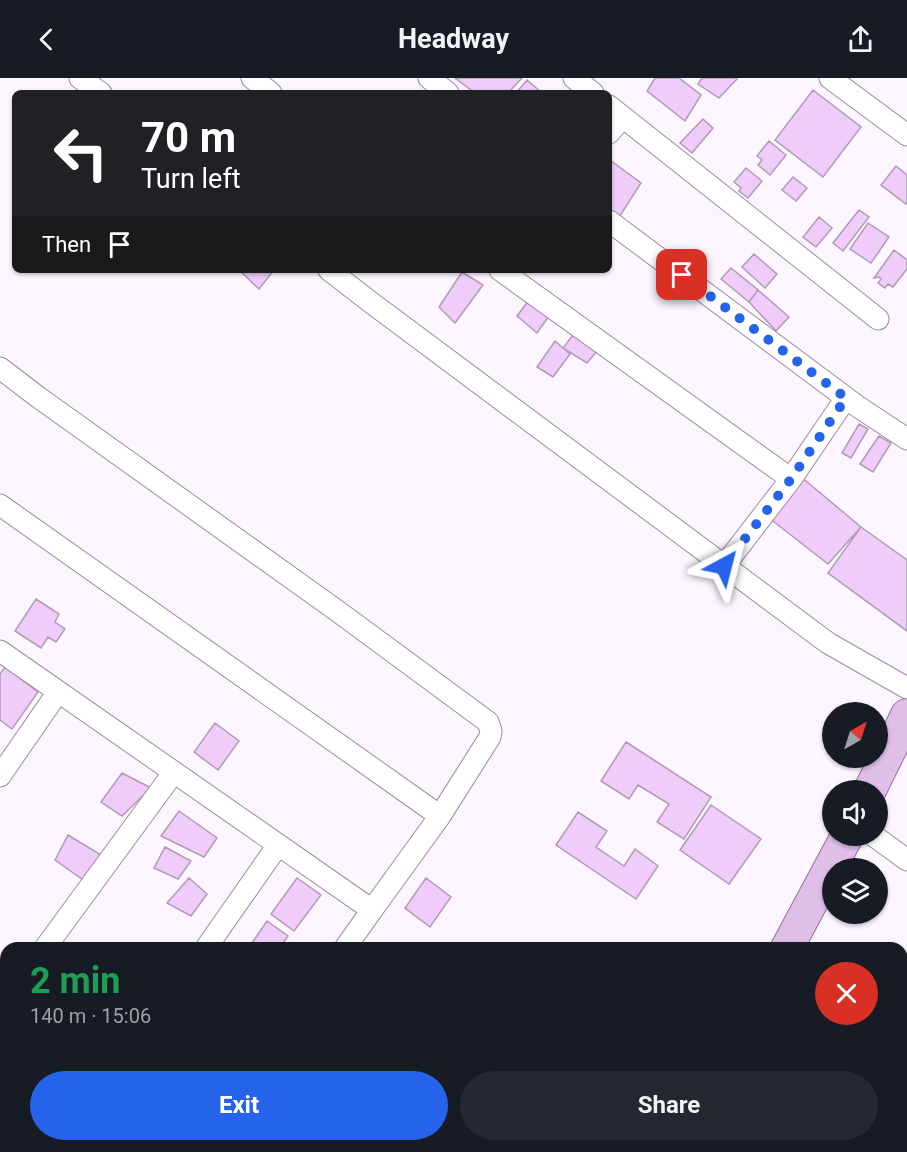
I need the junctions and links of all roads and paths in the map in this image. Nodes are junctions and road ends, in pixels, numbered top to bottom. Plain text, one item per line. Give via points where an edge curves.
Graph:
1 (80, 78) edge
2 (252, 78) edge
3 (429, 78) edge
4 (574, 78) edge
5 (830, 78) edge
6 (97, 90) edge
7 (267, 90) edge
8 (444, 90) edge
9 (589, 90) edge
10 (614, 118) edge
11 (907, 135) edge
12 (612, 223) edge
13 (333, 273) edge
14 (504, 273) edge
15 (878, 319) dead end
16 (0, 368) edge
17 (846, 398) junction
18 (907, 439) edge
19 (791, 479) junction
20 (0, 506) edge
21 (724, 566) junction
22 (0, 651) edge
23 (907, 688) edge
24 (58, 692) junction
25 (907, 715) edge
26 (174, 772) junction
27 (0, 776) edge
28 (875, 780) edge
29 (440, 816) junction
30 (278, 845) junction
31 (842, 846) edge
32 (888, 846) edge
33 (907, 860) edge
34 (372, 910) junction
35 (49, 942) edge
36 (210, 942) edge
37 (349, 942) edge
38 (790, 942) edge

1 - 6 street
2 - 7 street
3 - 8 street
4 - 9 street
5 - 11 street
10 - 15 street
12 - 17 street
13 - 21 street
14 - 19 street
16 - 29 street via 488,722 490,737
17 - 18 street
17 - 19 street
19 - 21 street
20 - 29 street
21 - 23 street via 828,643
22 - 24 street
24 - 26 street
24 - 27 street
25 - 28 main road
26 - 30 street
26 - 35 street
29 - 34 street
30 - 34 street
30 - 36 street
31 - 38 main road
32 - 33 street
34 - 37 street

